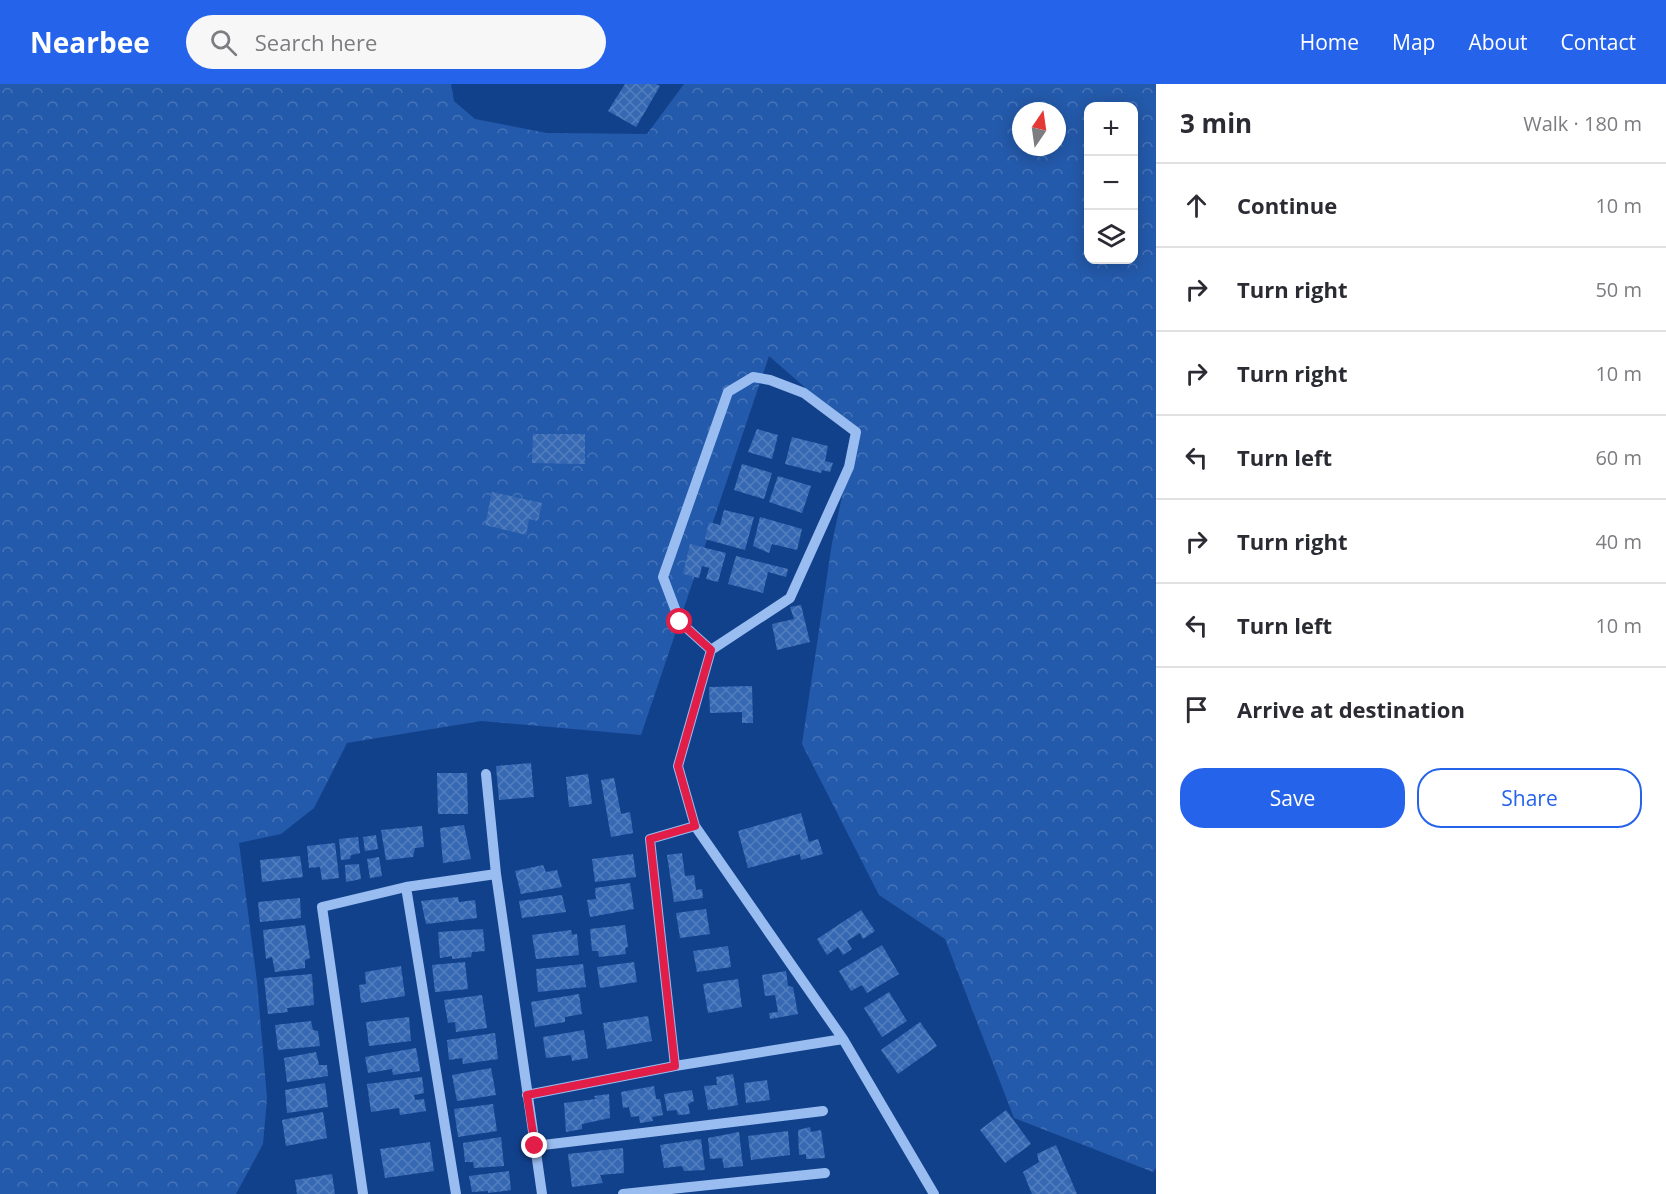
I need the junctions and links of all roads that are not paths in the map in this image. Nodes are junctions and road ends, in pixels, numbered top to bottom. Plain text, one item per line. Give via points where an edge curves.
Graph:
1 (711, 650) junction
2 (486, 774) dead end
3 (695, 826) junction
4 (496, 874) junction
5 (406, 887) junction
6 (843, 1040) junction
7 (675, 1066) junction
8 (527, 1095) junction
9 (823, 1111) dead end
10 (535, 1146) junction
11 (825, 1173) dead end
12 (363, 1194) edge
13 (456, 1194) edge
14 (542, 1194) edge
15 (623, 1194) edge
16 (933, 1194) edge

1 - 1 street via 790,598 849,467 856,432 804,393 770,380 753,377 728,392 663,577 680,622
1 - 3 street via 678,766
2 - 4 street
3 - 6 street
3 - 7 street via 650,839
4 - 5 street
4 - 8 street
5 - 12 street via 322,907
5 - 13 street
6 - 7 street
6 - 16 street
7 - 8 street
8 - 10 street
9 - 10 street
10 - 14 street
11 - 15 street

